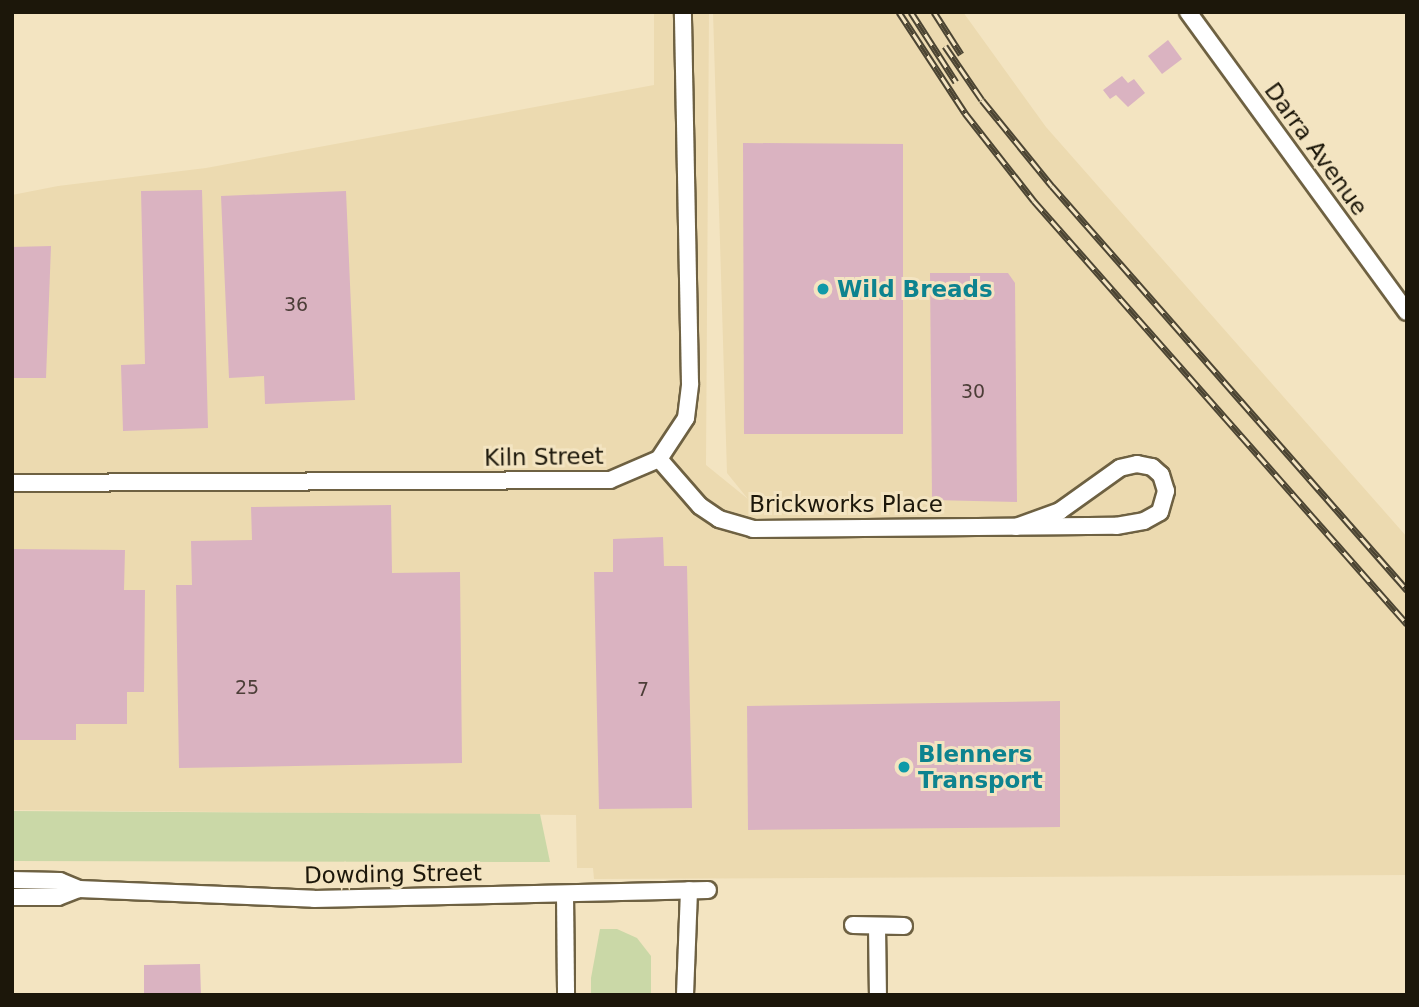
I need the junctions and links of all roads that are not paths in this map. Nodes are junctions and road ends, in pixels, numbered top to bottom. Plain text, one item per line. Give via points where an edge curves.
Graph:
1 (683, 12) edge
2 (1188, 12) edge
3 (1407, 312) edge
4 (659, 459) junction
5 (12, 483) edge
6 (1016, 527) junction
7 (12, 880) edge
8 (79, 889) junction
9 (690, 890) junction
10 (708, 890) dead end
11 (565, 894) junction
12 (12, 897) edge
13 (853, 925) dead end
14 (877, 926) junction
15 (904, 926) dead end
16 (566, 995) edge
17 (685, 995) edge
18 (878, 995) edge

1 - 4 street via 690,383 686,418
2 - 3 street, Darra Avenue
4 - 5 street, Kiln Street via 610,480
4 - 6 street, Brickworks Place via 700,506 735,526
6 - 6 street, Brickworks Place via 1060,511 1120,468 1152,467 1167,491 1160,512 1144,521 1116,526
7 - 8 street, Dowding Street via 60,881
8 - 11 street, Dowding Street via 314,899
8 - 12 street, Dowding Street via 58,897
9 - 10 street, Dowding Street
9 - 11 street, Dowding Street
9 - 17 street
11 - 16 street
13 - 14 street
14 - 15 street
14 - 18 street

